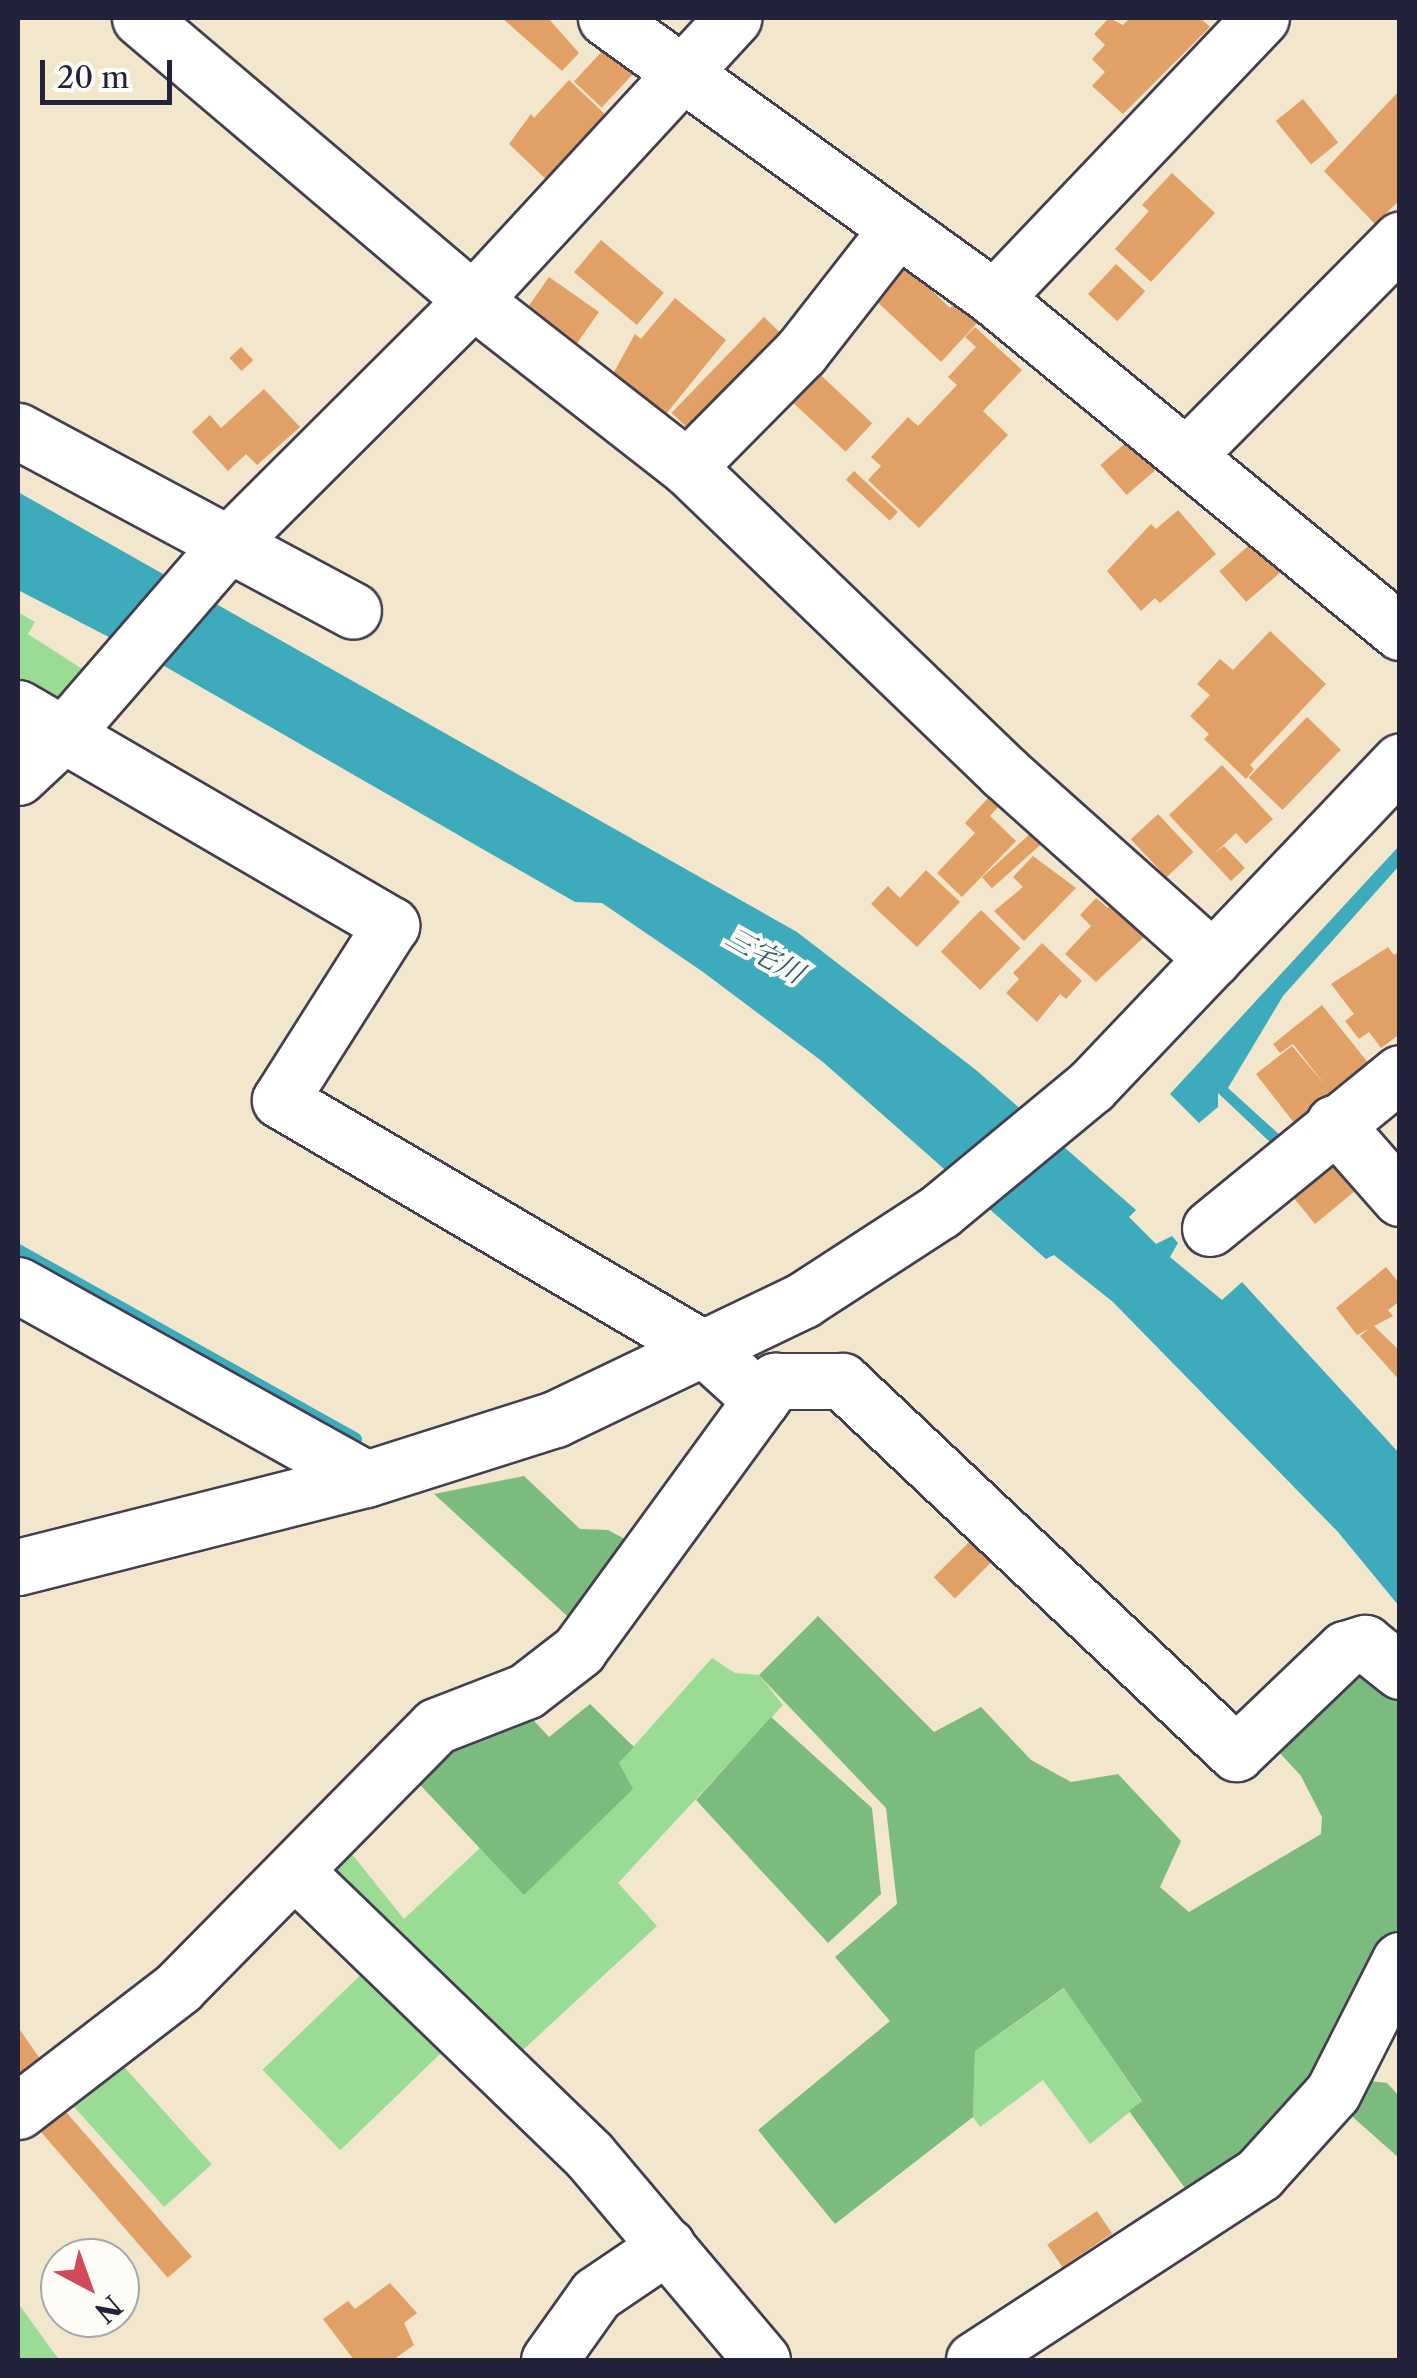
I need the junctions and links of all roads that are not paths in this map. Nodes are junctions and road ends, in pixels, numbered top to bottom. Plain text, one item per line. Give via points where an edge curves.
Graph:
1 (140, 18) edge
2 (606, 18) edge
3 (733, 18) edge
4 (1262, 18) edge
5 (684, 72) junction
6 (898, 228) junction
7 (1400, 240) edge
8 (994, 298) junction
9 (473, 300) junction
10 (18, 431) edge
11 (1187, 456) junction
12 (687, 468) junction
13 (224, 550) junction
14 (353, 611) dead end
15 (1400, 632) edge
16 (18, 708) edge
17 (78, 717) junction
18 (1400, 761) edge
19 (18, 777) edge
20 (1213, 959) junction
21 (1400, 1074) edge
22 (1334, 1124) junction
23 (1400, 1198) edge
24 (1210, 1228) dead end
25 (18, 1284) edge
26 (707, 1351) junction
27 (761, 1400) junction
28 (366, 1479) junction
29 (18, 1567) edge
30 (1400, 1671) edge
31 (295, 1871) junction
32 (1400, 1960) edge
33 (18, 2111) edge
34 (667, 2246) junction
35 (548, 2360) edge
36 (762, 2360) edge
37 (974, 2360) edge

1 - 9 street
2 - 5 street
3 - 5 street
4 - 8 street
5 - 6 street
5 - 9 street
6 - 8 street
6 - 12 street via 801,352
7 - 11 street
8 - 11 street
9 - 12 street
9 - 13 street
10 - 13 street
11 - 15 street
12 - 20 street via 1004,772
13 - 14 street
13 - 17 street
16 - 17 street
17 - 19 street
17 - 26 street via 391,924 280,1100
18 - 20 street
20 - 26 street via 1068,1105 940,1211 803,1300
21 - 22 street
22 - 23 street
22 - 24 street
25 - 28 street
26 - 27 street
26 - 28 street via 555,1419
27 - 30 street via 775,1380 842,1381 1236,1752 1345,1649 1365,1643
27 - 31 street via 579,1650 526,1691 436,1726
28 - 29 street
31 - 33 street via 179,1987
31 - 34 street via 589,2155
32 - 37 street via 1333,2092 1260,2174
34 - 35 street via 596,2294
34 - 36 street

